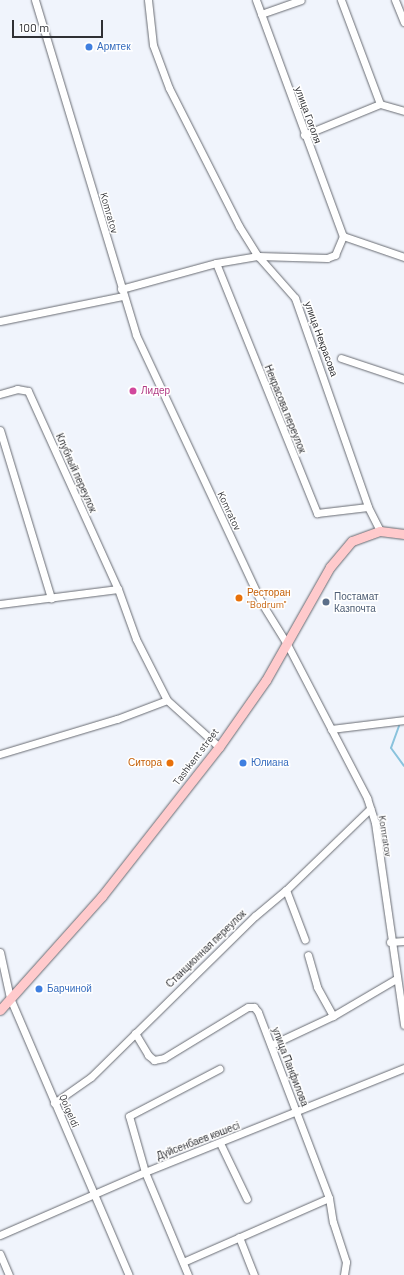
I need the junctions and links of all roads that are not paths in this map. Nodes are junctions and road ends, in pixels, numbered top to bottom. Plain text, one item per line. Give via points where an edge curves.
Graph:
1 (35, 0) edge
2 (148, 0) edge
3 (256, 0) edge
4 (301, 0) edge
5 (341, 0) edge
6 (395, 0) edge
7 (261, 14) junction
8 (404, 22) edge
9 (380, 104) junction
10 (404, 111) edge
11 (304, 136) junction
12 (343, 236) junction
13 (258, 256) junction
14 (404, 257) edge
15 (216, 263) junction
16 (122, 292) junction
17 (0, 321) edge
18 (341, 358) dead end
19 (404, 379) edge
20 (0, 394) edge
21 (0, 430) edge
22 (368, 507) junction
23 (380, 532) junction
24 (404, 534) edge
25 (118, 589) junction
26 (51, 598) junction
27 (0, 604) edge
28 (287, 644) junction
29 (167, 700) junction
30 (404, 720) edge
31 (331, 729) junction
32 (219, 747) junction
33 (0, 754) edge
34 (370, 809) junction
35 (286, 890) junction
36 (305, 940) dead end
37 (404, 941) edge
38 (390, 942) junction
39 (0, 952) edge
40 (308, 955) dead end
41 (396, 979) junction
42 (10, 998) junction
43 (0, 1010) edge
44 (333, 1016) junction
45 (404, 1025) edge
46 (135, 1032) junction
47 (271, 1045) junction
48 (404, 1068) edge
49 (219, 1069) dead end
50 (54, 1103) junction
51 (297, 1113) junction
52 (220, 1144) junction
53 (144, 1172) junction
54 (95, 1195) junction
55 (329, 1198) junction
56 (247, 1199) dead end
57 (0, 1235) edge
58 (239, 1237) junction
59 (0, 1254) edge
60 (183, 1262) junction
61 (9, 1275) edge
62 (129, 1275) edge
63 (188, 1275) edge
64 (254, 1275) edge
65 (344, 1275) edge

1 - 16 street, Komratov
2 - 13 street, улица Некрасова via 153,45 169,88 239,226
3 - 7 street, улица Гоголя
4 - 7 street
5 - 9 street
6 - 8 street
7 - 11 street, улица Гоголя
9 - 10 street
9 - 11 street
11 - 12 street, улица Гоголя
12 - 13 street via 335,255 327,258
12 - 14 street
13 - 15 street
13 - 22 street, улица Некрасова via 295,298
15 - 16 street
15 - 22 street, Некрасова переулок via 317,513
16 - 17 street
16 - 28 street, Komratov via 136,335 260,600
18 - 19 street
20 - 25 street, Клубный переулок via 17,389 28,391
21 - 26 street
22 - 23 street, улица Некрасова
23 - 24 main road, Tashkent street
23 - 28 main road, Tashkent street via 352,541 330,567
25 - 26 street
25 - 29 street, Клубный переулок via 136,639
26 - 27 street
28 - 31 street, Komratov
28 - 32 main road, Tashkent street via 266,680
29 - 32 street, Клубный переулок
29 - 33 street via 117,720
30 - 31 street
31 - 34 street, Komratov
32 - 42 main road, Tashkent street via 102,896
34 - 35 street, Станционная переулок
34 - 38 street, Komratov
35 - 36 street
35 - 46 street, Станционная переулок via 255,916
37 - 38 street
38 - 41 street, Komratov
39 - 42 street, Qoigeldi
40 - 44 street via 317,987
41 - 44 street
41 - 45 street, Komratov
42 - 43 main road, Tashkent street
42 - 50 street, Qoigeldi
44 - 47 street
46 - 47 street, улица Панфилова via 148,1055 154,1060 164,1058 248,1007 254,1007
46 - 50 street, Станционная переулок via 90,1077
47 - 51 street, улица Панфилова
48 - 51 street, Дүйсенбаев көшесі
49 - 53 street via 129,1116
50 - 54 street, Qoigeldi
51 - 52 street, Дүйсенбаев көшесі
51 - 55 street, улица Панфилова
52 - 53 street, Дүйсенбаев көшесі
52 - 56 street
53 - 54 street, Дүйсенбаев көшесі
53 - 60 street
54 - 57 street, Дүйсенбаев көшесі
54 - 62 street, Qoigeldi
55 - 58 street
55 - 65 street, улица Панфилова via 333,1222 346,1262
58 - 60 street
58 - 64 street
59 - 61 street
60 - 63 street

